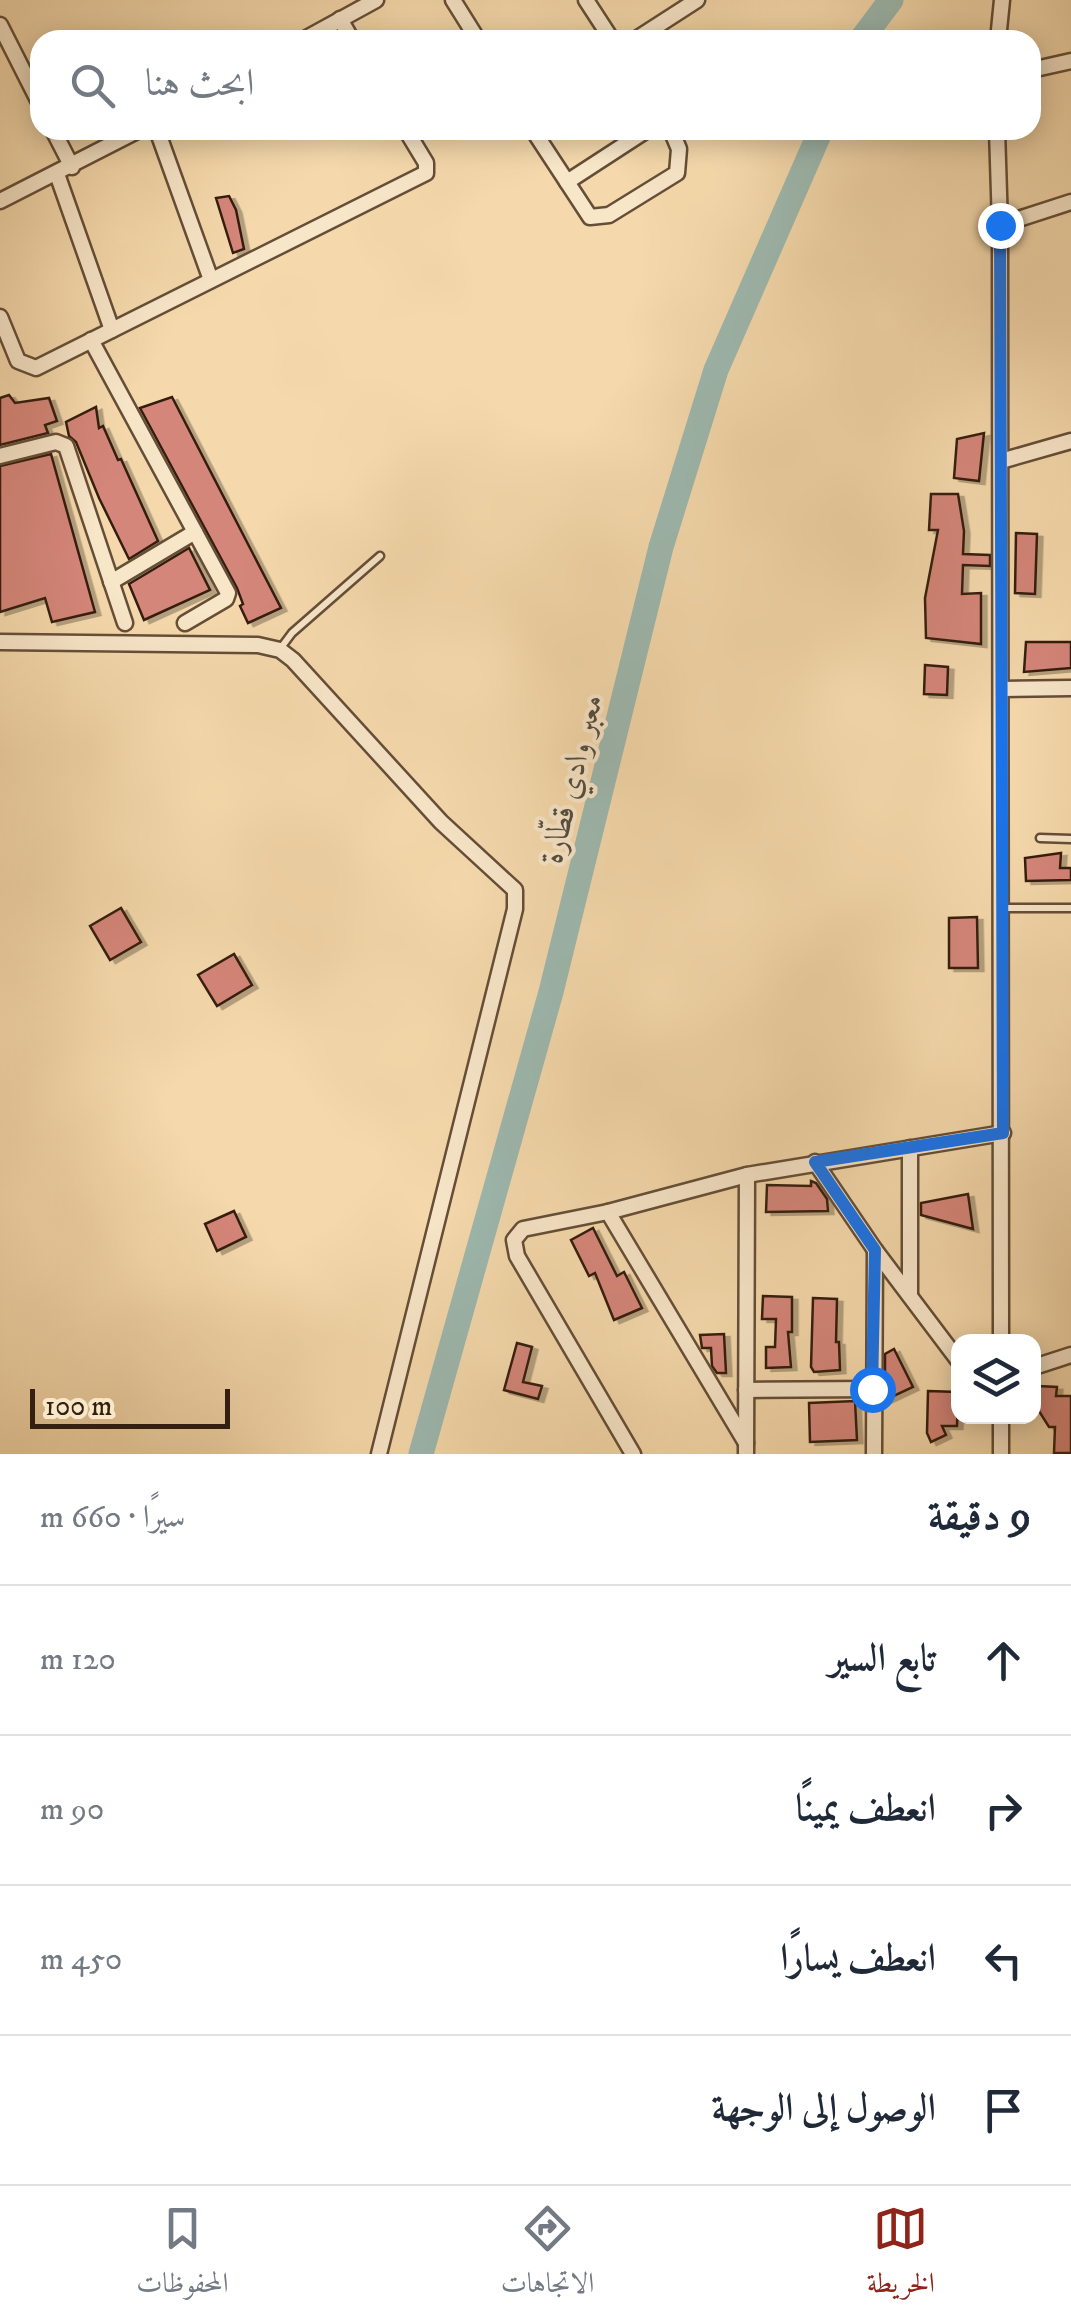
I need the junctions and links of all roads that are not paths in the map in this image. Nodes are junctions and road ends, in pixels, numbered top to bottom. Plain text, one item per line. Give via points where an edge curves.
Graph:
1 (376, 0) edge
2 (453, 0) edge
3 (586, 0) edge
4 (697, 0) edge
5 (1002, 0) edge
6 (340, 20) junction
7 (0, 26) edge
8 (322, 30) edge
9 (346, 30) edge
10 (472, 30) edge
11 (606, 30) edge
12 (650, 30) edge
13 (999, 30) edge
14 (1071, 62) edge
15 (1041, 68) edge
16 (30, 84) edge
17 (58, 140) edge
18 (121, 140) edge
19 (162, 140) edge
20 (412, 140) edge
21 (540, 140) edge
22 (632, 140) edge
23 (675, 140) edge
24 (997, 140) edge
25 (72, 167) junction
26 (57, 174) junction
27 (567, 182) junction
28 (0, 201) edge
29 (1071, 202) edge
30 (1000, 225) junction
31 (211, 280) junction
32 (1, 322) edge
33 (112, 330) junction
34 (91, 340) junction
35 (1071, 440) edge
36 (0, 456) edge
37 (1001, 461) junction
38 (195, 532) junction
39 (380, 556) dead end
40 (111, 582) junction
41 (125, 623) dead end
42 (185, 623) dead end
43 (0, 642) edge
44 (280, 650) junction
45 (1071, 688) edge
46 (1002, 689) junction
47 (1040, 838) dead end
48 (1071, 839) edge
49 (1002, 908) junction
50 (1071, 908) edge
51 (1003, 1133) junction
52 (910, 1148) junction
53 (815, 1162) junction
54 (747, 1175) junction
55 (608, 1212) junction
56 (875, 1250) junction
57 (910, 1297) junction
58 (1002, 1334) edge
59 (951, 1351) edge
60 (1071, 1355) edge
61 (1041, 1366) edge
62 (872, 1389) junction
63 (746, 1390) junction
64 (1001, 1424) edge
65 (746, 1449) edge
66 (378, 1454) edge
67 (633, 1454) edge
68 (874, 1454) edge
69 (1001, 1454) edge

1 - 6 street
2 - 10 street
3 - 11 street
4 - 12 street
5 - 13 street
6 - 8 street
6 - 9 street
7 - 16 street
14 - 15 street
17 - 25 street
18 - 25 street
19 - 31 street
20 - 31 street via 426,173
21 - 27 street
22 - 27 street
23 - 27 street via 678,173 609,215 590,217
24 - 30 street
25 - 26 street
26 - 28 street
26 - 33 street
29 - 30 street
30 - 37 street
31 - 33 street
32 - 34 street via 18,360 36,368
33 - 34 street
34 - 38 street
35 - 37 street
36 - 40 street via 56,442 66,446
37 - 46 street
38 - 40 street
38 - 42 street via 228,593
39 - 44 lane
40 - 41 street
43 - 44 street
44 - 66 street via 441,822 516,890
45 - 46 street
46 - 49 street
47 - 48 lane
49 - 50 lane
49 - 51 street
51 - 52 street
51 - 58 street
52 - 53 street
52 - 57 street
53 - 54 street
53 - 56 street
54 - 55 street
54 - 63 street
55 - 65 street
55 - 67 street via 523,1229 514,1248
56 - 57 street
56 - 62 street
57 - 59 street
60 - 61 street
62 - 63 street
62 - 68 street
63 - 65 street
64 - 69 street

